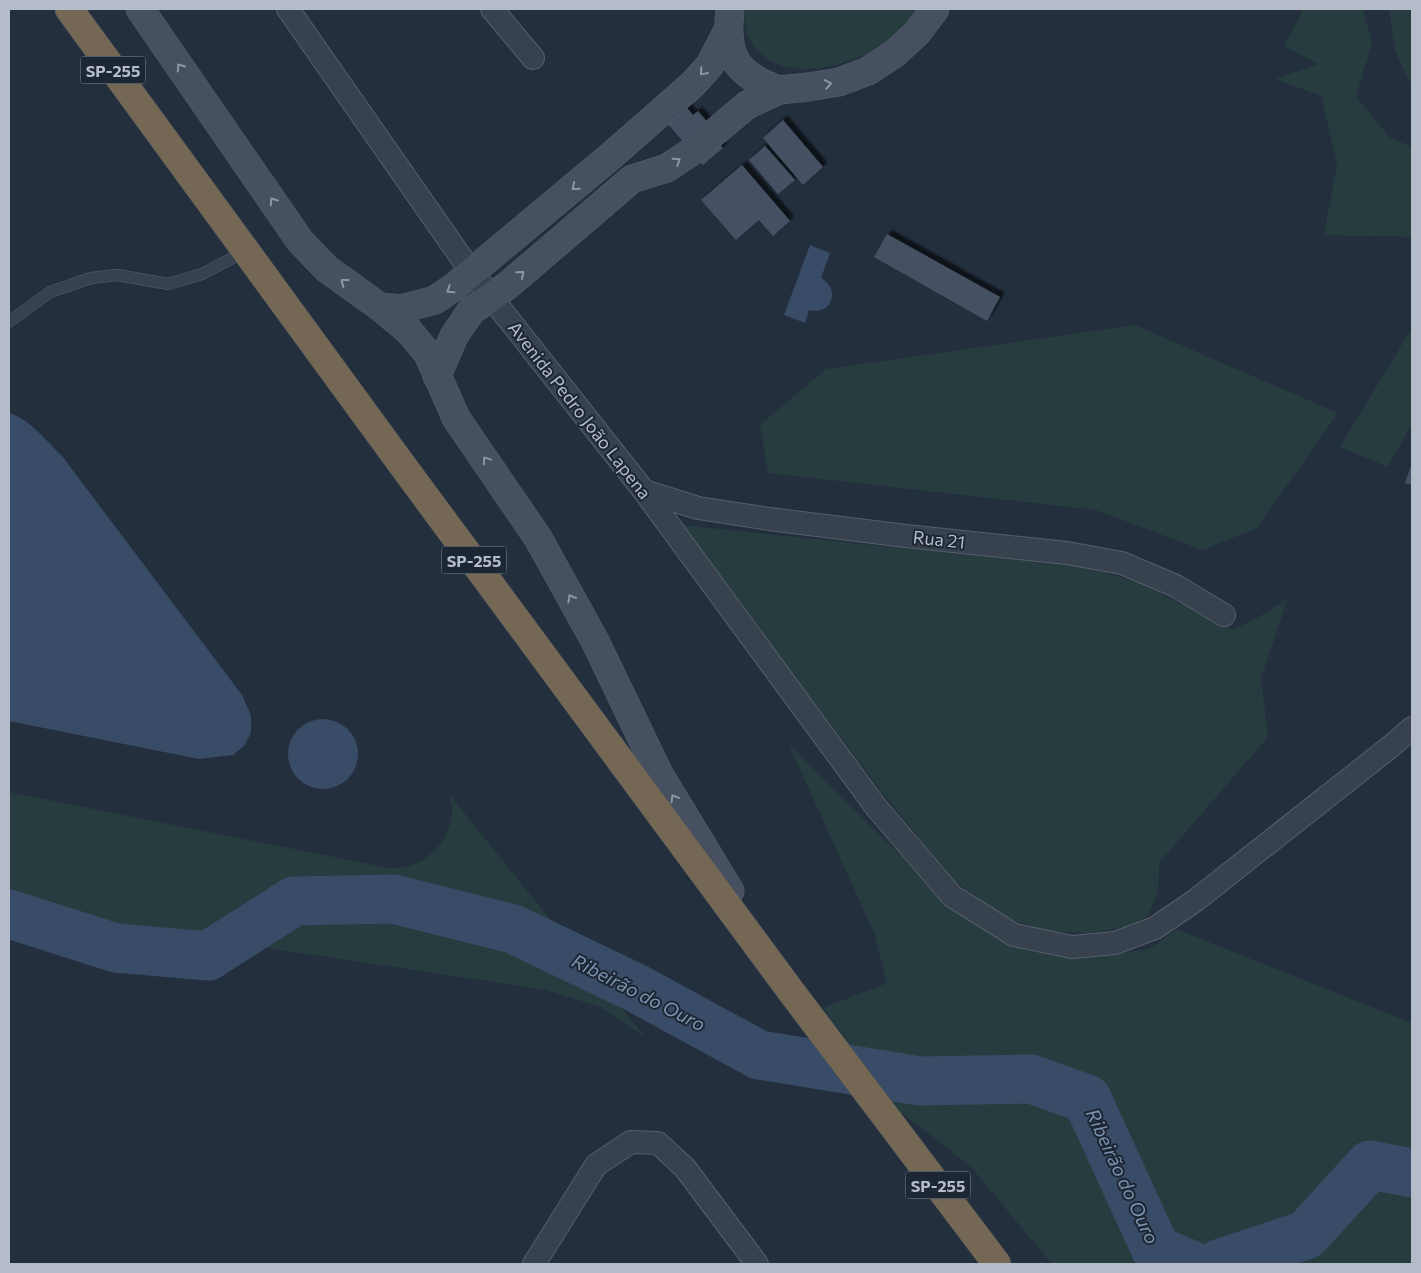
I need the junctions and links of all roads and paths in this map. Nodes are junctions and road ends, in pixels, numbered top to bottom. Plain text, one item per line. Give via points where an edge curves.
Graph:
1 (70, 9) edge
2 (140, 9) edge
3 (288, 9) edge
4 (492, 9) edge
5 (935, 9) edge
6 (729, 20) edge
7 (533, 58) dead end
8 (779, 90) junction
9 (612, 155) junction
10 (632, 179) junction
11 (246, 251) junction
12 (472, 273) junction
13 (491, 297) junction
14 (380, 307) junction
15 (9, 322) edge
16 (437, 376) junction
17 (644, 491) junction
18 (1224, 615) dead end
19 (1412, 728) edge
20 (797, 1000) junction
21 (534, 1264) edge
22 (757, 1264) edge
23 (997, 1264) edge

1 - 11 highway, SP-255
14 -> 2 street via 327,269 300,241
3 - 12 street, Avenida Pedro João Lapena
4 - 7 street
8 -> 5 street via 839,82 868,71 900,49
6 - 8 street via 733,59 742,71
6 -> 9 street via 710,65
10 -> 8 street via 667,168 747,105
9 - 10 street
9 -> 12 street
13 -> 10 street
11 - 15 lane via 202,274 168,284 117,275 91,278 50,292
11 - 20 highway, SP-255
12 - 13 street, Avenida Pedro João Lapena
12 -> 14 street via 435,300 402,309
13 - 16 street via 471,311 454,336
13 - 17 street, Avenida Pedro João Lapena
14 - 16 street via 408,330 428,354
20 -> 16 street via 659,774 595,641 538,538 456,418
17 - 18 street, Rua 21 via 698,508 769,519 1067,553 1122,563 1176,586
17 - 19 street, Avenida Pedro João Lapena via 876,807 952,896 1014,935 1072,948 1115,943 1156,928 1196,900
20 - 23 highway, SP-255
21 - 22 street via 596,1165 631,1142 658,1143 685,1168

